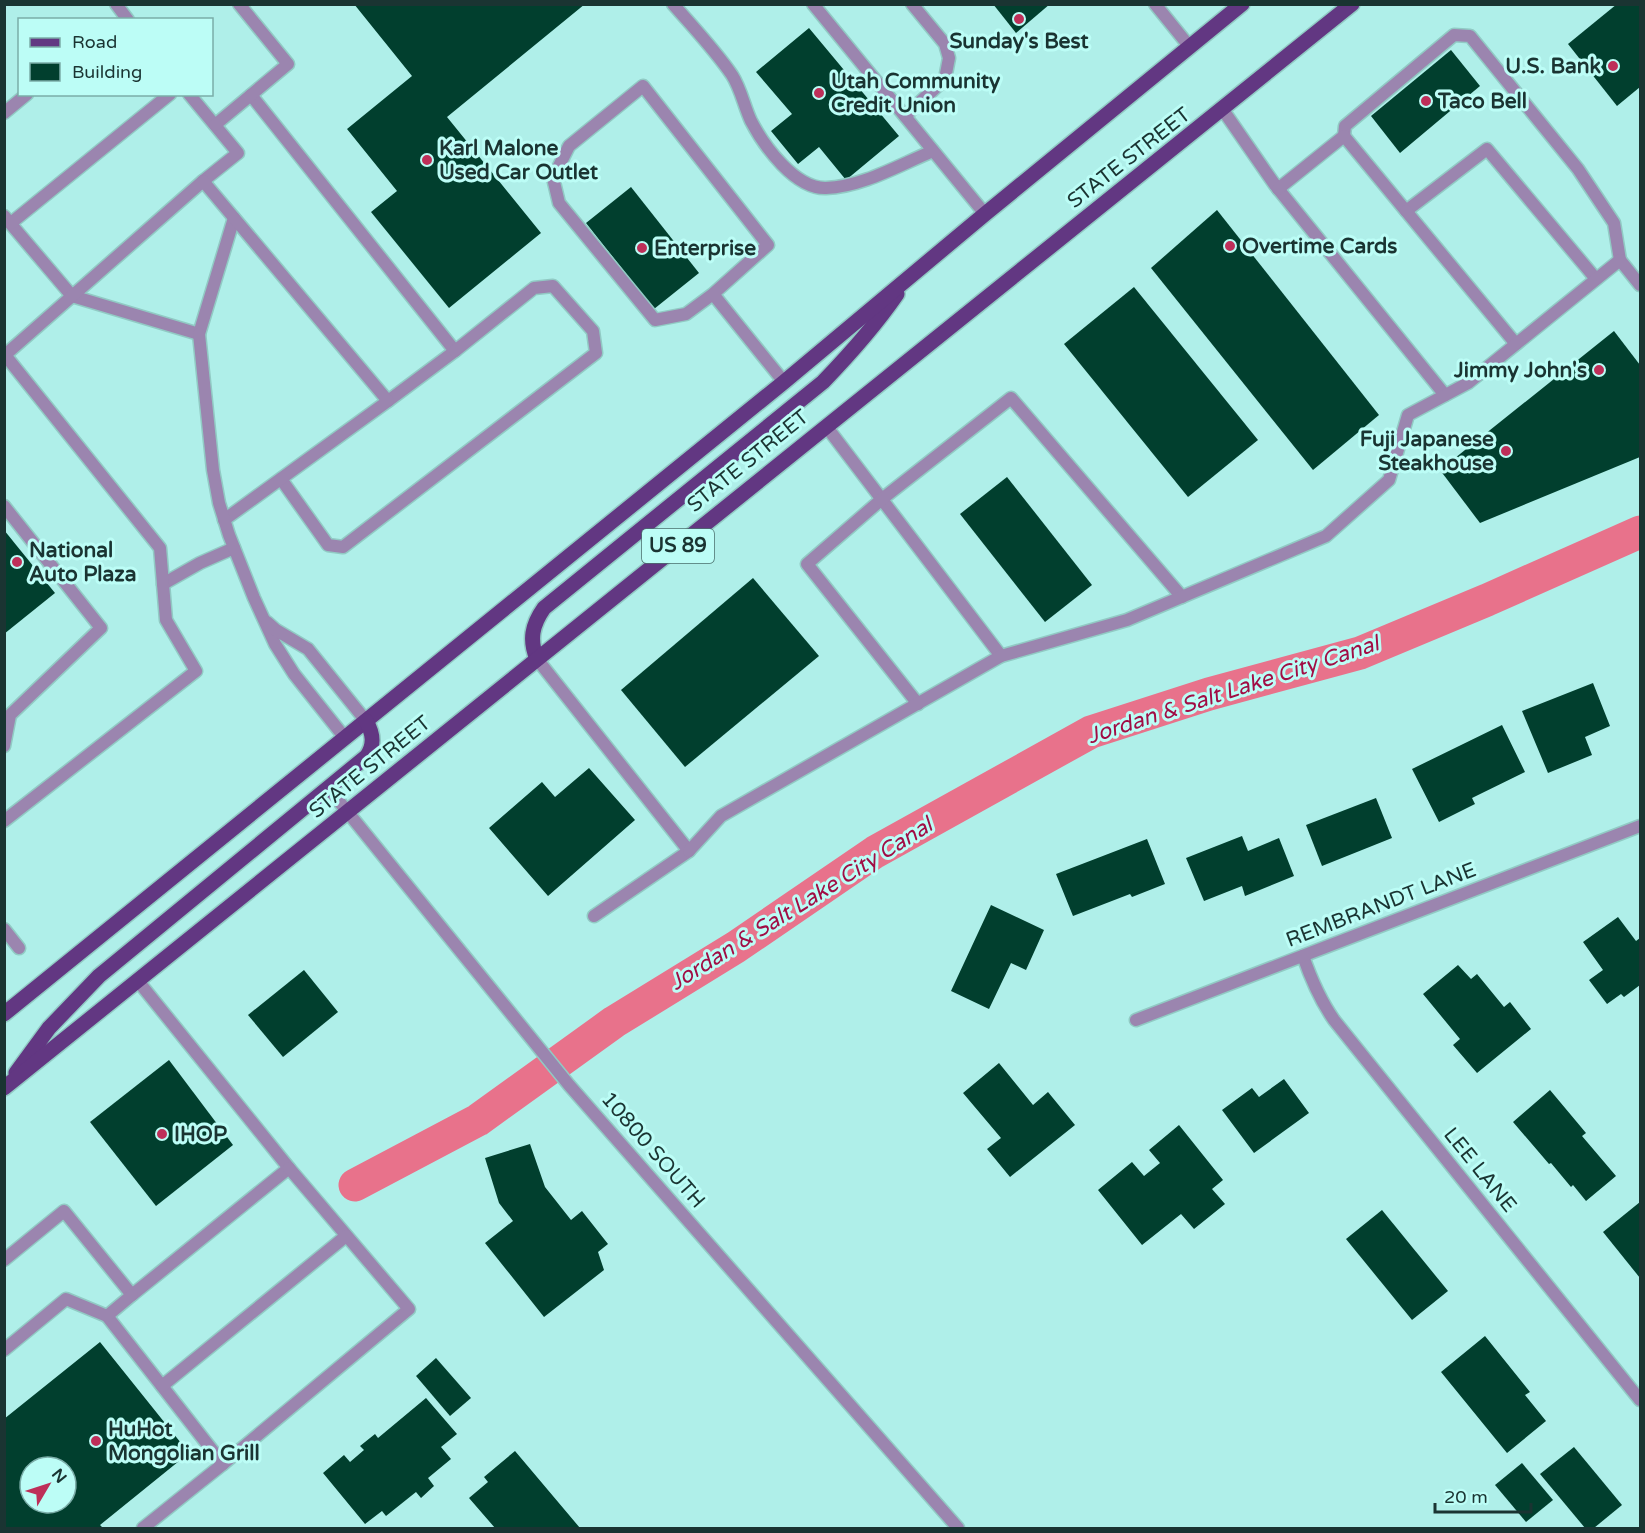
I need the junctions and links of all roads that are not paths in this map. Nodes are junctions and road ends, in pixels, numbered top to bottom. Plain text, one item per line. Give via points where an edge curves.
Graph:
1 (116, 4) edge
2 (239, 4) edge
3 (674, 4) edge
4 (813, 4) edge
5 (912, 4) edge
6 (1155, 4) edge
7 (1242, 4) edge
8 (1352, 4) edge
9 (126, 18) edge
10 (1189, 46) junction
11 (250, 95) junction
12 (25, 96) edge
13 (167, 96) edge
14 (191, 96) edge
15 (1223, 110) junction
16 (4, 113) edge
17 (905, 116) junction
18 (215, 125) junction
19 (1344, 136) junction
20 (933, 151) junction
21 (203, 181) junction
22 (1278, 189) junction
23 (1406, 211) junction
24 (985, 214) junction
25 (234, 218) junction
26 (8, 219) edge
27 (1620, 260) junction
28 (907, 279) junction
29 (1596, 279) junction
30 (1641, 285) edge
31 (713, 294) junction
32 (72, 296) junction
33 (199, 334) junction
34 (1516, 344) junction
35 (455, 351) junction
36 (5, 355) edge
37 (784, 382) junction
38 (1445, 395) junction
39 (388, 401) junction
40 (826, 426) junction
41 (281, 479) junction
42 (882, 499) junction
43 (4, 506) edge
44 (224, 520) junction
45 (234, 548) junction
46 (163, 584) junction
47 (1182, 597) junction
48 (261, 613) junction
49 (1001, 656) junction
50 (537, 659) junction
51 (918, 704) junction
52 (366, 721) junction
53 (345, 738) junction
54 (4, 746) edge
55 (329, 789) junction
56 (347, 812) junction
57 (4, 821) edge
58 (1641, 826) edge
59 (689, 851) junction
60 (594, 916) dead end
61 (4, 929) edge
62 (19, 948) dead end
63 (1303, 956) junction
64 (138, 981) junction
65 (4, 1014) edge
66 (1136, 1020) dead end
67 (6, 1087) edge
68 (289, 1168) junction
69 (346, 1236) junction
70 (4, 1260) edge
71 (132, 1295) junction
72 (107, 1316) junction
73 (4, 1350) edge
74 (162, 1386) junction
75 (1641, 1400) edge
76 (223, 1464) junction
77 (143, 1528) edge
78 (958, 1528) edge

1 - 9 street
2 - 11 street via 288,64
3 - 20 street via 732,75 753,124 797,179 823,188 842,186
4 - 17 street
5 - 17 street via 945,44 949,58 945,79
6 - 10 street
7 - 10 main road, STATE STREET / US 89
8 - 15 main road, STATE STREET / US 89
10 - 24 main road, STATE STREET / US 89
11 - 18 street
11 - 35 street
12 - 16 street
13 - 26 street
14 - 18 street
15 - 22 street
15 - 40 main road, STATE STREET / US 89
17 - 20 street
18 - 21 street via 238,153
19 - 22 street
19 - 23 street
19 - 27 street via 1345,126 1454,35 1470,36 1584,178 1614,223
20 - 24 street
21 - 25 street
21 - 32 street
22 - 38 street
23 - 29 street via 1487,149
23 - 34 street
24 - 28 main road, STATE STREET / US 89
25 - 33 street
25 - 39 street
26 - 32 street
27 - 29 street
27 - 30 street
28 - 37 main road, STATE STREET / US 89
28 - 50 main road via 882,317 823,382 544,608 533,629
29 - 34 street
31 - 31 street via 768,245 643,86 569,146 553,178 559,203 655,320 686,314
31 - 37 street
32 - 33 street
32 - 36 street
33 - 44 street via 213,470
34 - 38 street via 1468,383
35 - 39 street
35 - 41 street via 534,288 553,286 593,331 596,353 343,548 328,545
36 - 46 street via 160,548
37 - 52 main road, STATE STREET / US 89
38 - 47 street via 1408,415 1389,480 1326,536
39 - 41 street
40 - 42 street
40 - 50 main road, STATE STREET / US 89
41 - 44 street
42 - 47 street via 1011,398
42 - 49 street
42 - 51 street via 807,564
43 - 54 street via 100,628 10,715
44 - 45 street
45 - 46 street
45 - 48 street
46 - 57 street via 166,620 196,671
47 - 49 street via 1127,620
48 - 52 street via 276,630 308,649
48 - 53 street via 289,667
49 - 51 street
50 - 56 main road, STATE STREET / US 89
50 - 59 street
51 - 59 street via 721,816
52 - 53 main road, STATE STREET / US 89
52 - 55 main road via 372,735 371,750
53 - 65 main road, STATE STREET / US 89
55 - 56 street, 10800 SOUTH
55 - 67 main road via 99,976 49,1028
56 - 64 main road, STATE STREET / US 89
56 - 78 street, 10800 SOUTH via 569,1085
58 - 63 street, REMBRANDT LANE
59 - 60 street
61 - 62 street
63 - 66 street, REMBRANDT LANE
63 - 75 street, LEE LANE via 1322,1004 1334,1020
64 - 67 main road, STATE STREET / US 89
64 - 68 street
68 - 69 street
68 - 71 street
69 - 74 street
69 - 76 street via 408,1309
70 - 71 street via 64,1211
71 - 72 street
72 - 73 street via 66,1299
72 - 74 street
74 - 76 street
76 - 77 street

